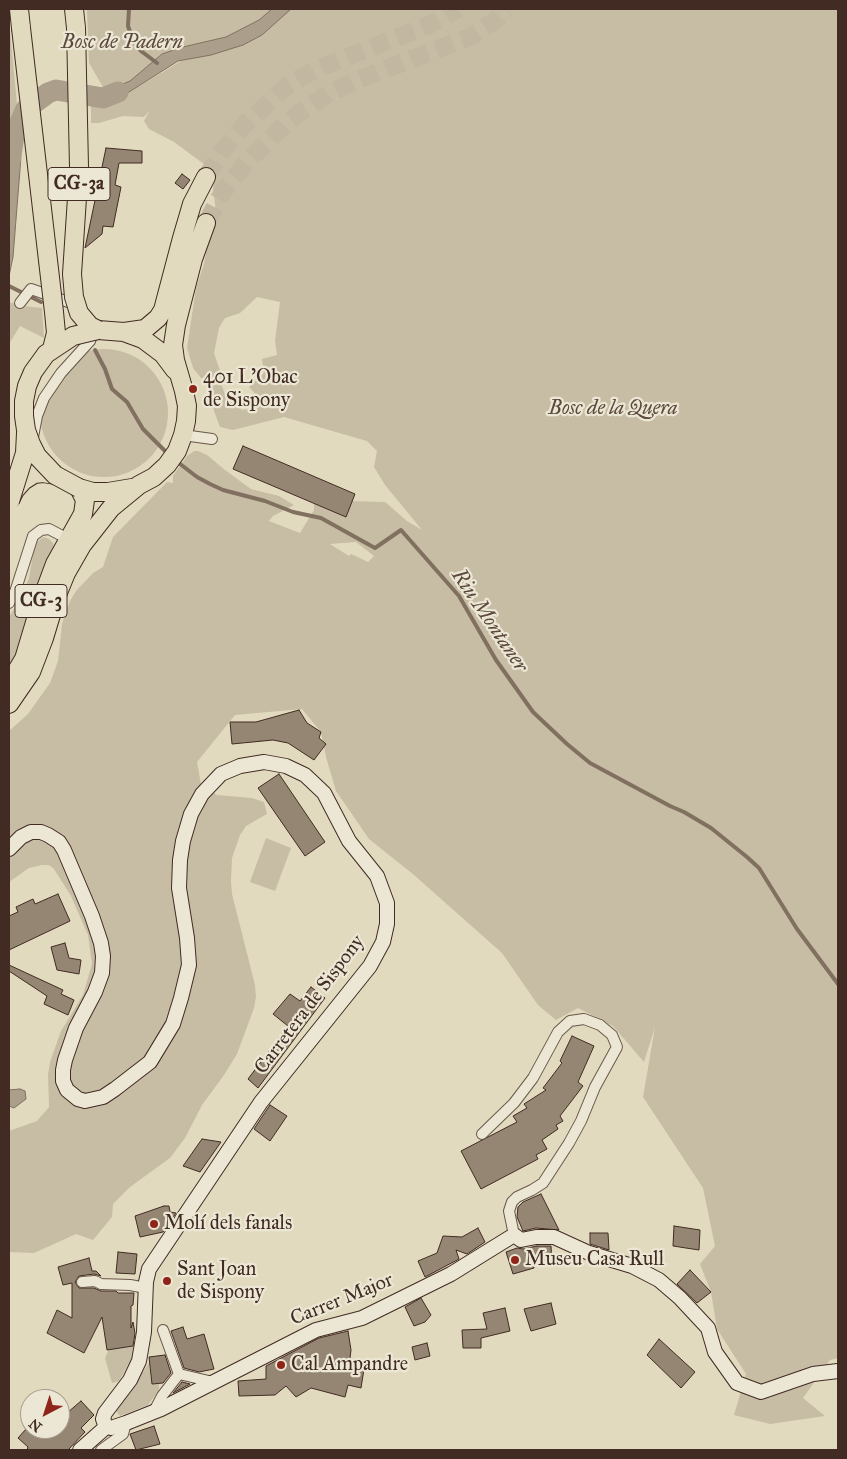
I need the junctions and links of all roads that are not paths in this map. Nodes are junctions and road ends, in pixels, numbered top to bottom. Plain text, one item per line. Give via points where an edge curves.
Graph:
1 (19, 9) edge
2 (74, 9) edge
3 (206, 177) tunnel mouth
4 (206, 222) tunnel mouth
5 (20, 303) dead end
6 (98, 330) junction
7 (124, 332) junction
8 (52, 349) junction
9 (179, 377) junction
10 (26, 430) junction
11 (183, 435) junction
12 (212, 439) dead end
13 (55, 475) junction
14 (139, 485) junction
15 (79, 488) junction
16 (9, 503) edge
17 (86, 526) junction
18 (68, 539) junction
19 (9, 603) edge
20 (9, 684) edge
21 (9, 704) edge
22 (9, 848) edge
23 (482, 1134) dead end
24 (514, 1235) junction
25 (82, 1282) dead end
26 (146, 1288) junction
27 (163, 1330) dead end
28 (838, 1370) edge
29 (179, 1374) junction
30 (213, 1382) junction
31 (153, 1413) junction
32 (126, 1423) junction
33 (106, 1427) junction
34 (80, 1450) edge
35 (101, 1450) edge

1 - 8 highway, CG-3a, bridge via 56,325
2 - 6 highway, CG-3a, bridge via 79,167 72,274 74,297 80,313 90,326
3 - 7 highway, CG-3 via 190,212 163,310 145,329
4 - 9 highway, CG-3 via 176,326 174,352
5 - 16 street via 32,289 84,308 96,324 90,341 44,398 36,416 30,449
6 - 7 highway, CG-3
6 - 8 highway, CG-3, bridge via 73,336
7 - 9 highway, CG-3 via 154,346 172,364
8 - 10 highway, CG-3, bridge via 37,366 27,386
9 - 11 highway, CG-3 via 187,406
10 - 13 highway, CG-3, bridge via 37,456
10 - 16 highway, bridge via 25,453
11 - 12 street
11 - 14 highway, CG-3 via 167,465
13 - 15 highway, CG-3, bridge
13 - 16 highway, bridge via 34,474 15,490
14 - 15 highway, CG-3 via 108,492
14 - 17 highway, CG-3
15 - 17 highway, CG-3 via 85,500
17 - 18 highway, CG-3
17 - 21 highway, CG-3 via 57,595 31,672
18 - 19 street via 49,530 41,530 33,536
18 - 20 highway, CG-3 via 49,578 24,659
22 - 26 main road, Carretera de Sispony via 24,835 36,832 59,842 101,943 102,973 76,1028 63,1070 67,1090 85,1101 103,1097 150,1062 173,1024 189,965 179,888 183,841 191,814 202,794 221,774 240,766 264,762 286,766 305,775 324,793 349,842 377,876 387,903 383,942 374,960 244,1126 149,1269
23 - 24 street via 514,1103 533,1078 558,1032 570,1021 584,1019 600,1025 612,1035 617,1047 581,1121 543,1183 512,1202 509,1211
24 - 28 main road via 521,1240 554,1237 589,1254 632,1266 659,1280 708,1328 715,1352 737,1383 760,1392 813,1374
24 - 30 main road, Carrer Major via 451,1274 362,1318 316,1330
25 - 26 street
26 - 33 main road, Carretera de Sispony via 139,1360 130,1380 105,1413
27 - 29 street
29 - 30 street
29 - 31 street
30 - 31 main road, Carrer Major
31 - 32 main road, Carrer Major
32 - 33 main road, Carrer Major
32 - 35 street via 123,1434
33 - 34 main road

